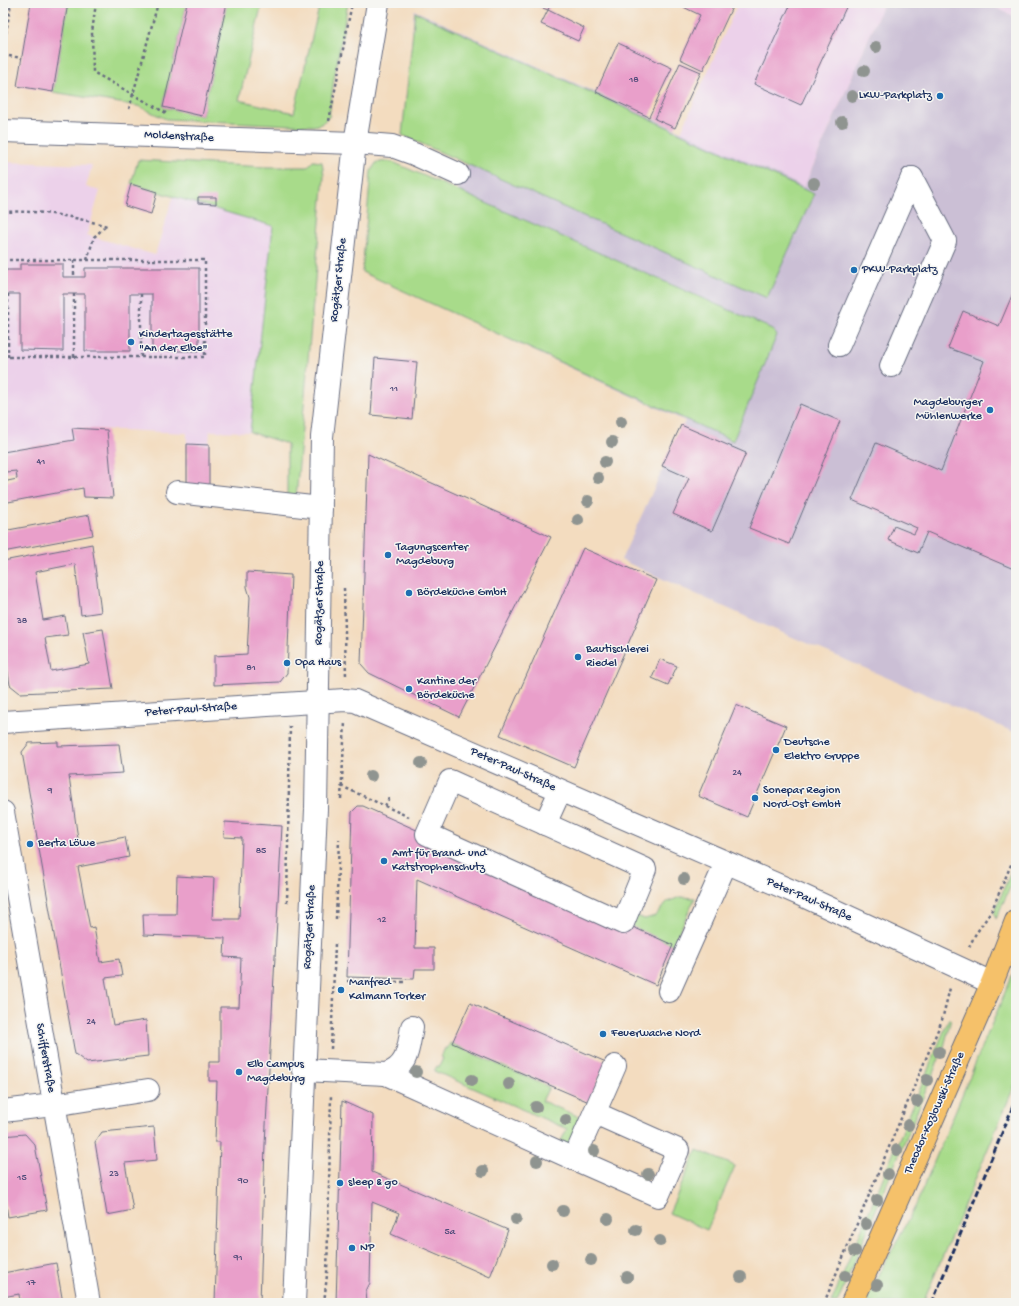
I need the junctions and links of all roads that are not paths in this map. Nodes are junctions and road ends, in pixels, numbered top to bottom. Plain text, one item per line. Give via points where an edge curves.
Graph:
1 (378, 3) edge
2 (3, 131) edge
3 (355, 143) junction
4 (458, 174) dead end
5 (839, 344) dead end
6 (891, 366) dead end
7 (177, 492) dead end
8 (321, 508) junction
9 (319, 702) junction
10 (3, 722) edge
11 (560, 791) junction
12 (3, 812) edge
13 (545, 824) junction
14 (726, 863) junction
15 (1016, 921) edge
16 (992, 983) junction
17 (669, 991) dead end
18 (412, 1026) dead end
19 (615, 1066) dead end
20 (303, 1070) junction
21 (386, 1074) junction
22 (148, 1090) dead end
23 (53, 1106) junction
24 (3, 1111) edge
25 (595, 1113) junction
26 (574, 1158) junction
27 (89, 1303) edge
28 (294, 1303) edge
29 (852, 1303) edge

1 - 3 street, Rogätzer Straße
2 - 3 street, Moldenstraße
3 - 4 street, Moldenstraße via 392,146
3 - 8 street, Rogätzer Straße via 322,437
5 - 6 street via 912,178 945,241
7 - 8 street
8 - 9 street, Rogätzer Straße
9 - 10 street, Peter-Paul-Straße
9 - 11 street, Peter-Paul-Straße via 349,700 362,704
9 - 20 street, Rogätzer Straße
11 - 13 street
11 - 14 street, Peter-Paul-Straße
12 - 23 street, Schifferstraße
13 - 13 street via 645,868 623,923 427,834 450,781
14 - 16 street, Peter-Paul-Straße
14 - 17 street
15 - 16 main road, Theodor-Kozlowski-Straße
16 - 29 main road, Theodor-Kozlowski-Straße
18 - 21 street via 406,1059 398,1069
19 - 25 street
20 - 21 street
20 - 28 street, Rogätzer Straße
21 - 26 street
22 - 23 street
23 - 24 street
23 - 27 street, Schifferstraße
25 - 26 street
25 - 26 street via 678,1150 658,1196

